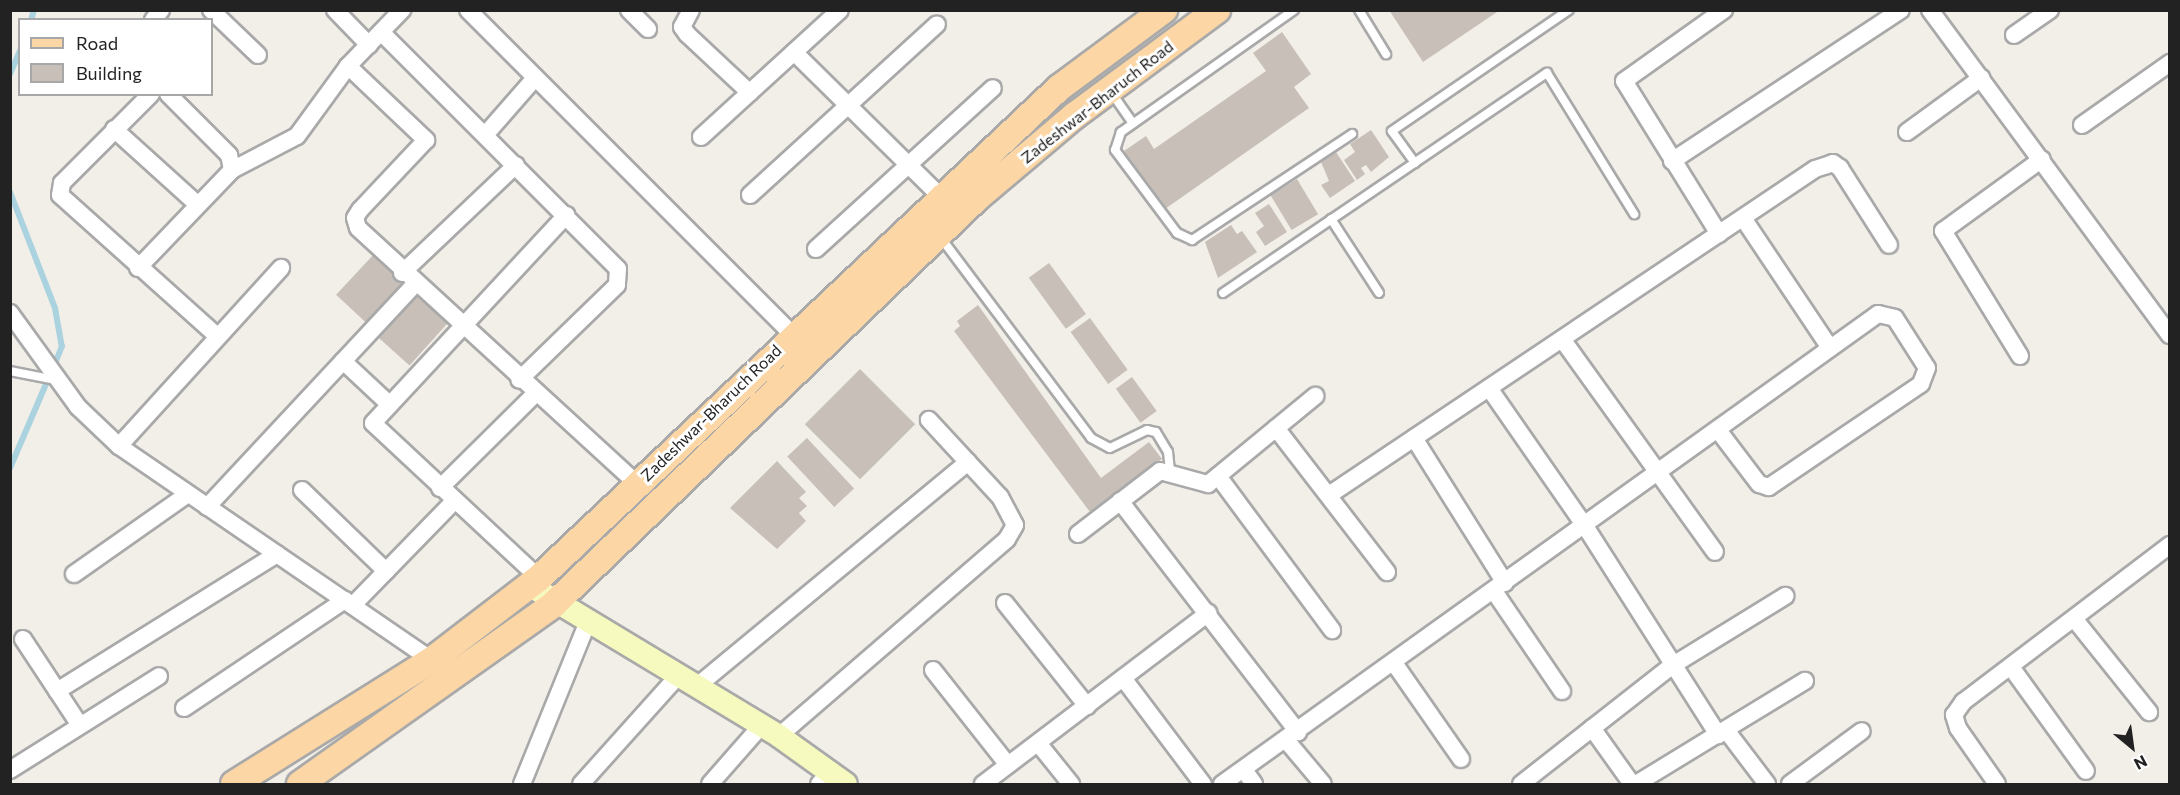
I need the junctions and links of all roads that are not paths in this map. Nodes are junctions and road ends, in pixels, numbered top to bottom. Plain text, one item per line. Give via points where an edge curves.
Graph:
1 (211, 10) edge
2 (335, 10) edge
3 (402, 10) edge
4 (468, 10) edge
5 (629, 10) edge
6 (690, 10) edge
7 (840, 10) edge
8 (1164, 10) edge
9 (1217, 10) edge
10 (1294, 10) edge
11 (1359, 10) edge
12 (1569, 10) edge
13 (1724, 10) edge
14 (1901, 10) edge
15 (1930, 10) edge
16 (2050, 10) edge
17 (937, 24) dead end
18 (648, 29) dead end
19 (381, 32) junction
20 (2014, 35) dead end
21 (369, 45) junction
22 (794, 52) junction
23 (1386, 54) dead end
24 (258, 55) dead end
25 (2169, 63) edge
26 (348, 66) junction
27 (535, 78) junction
28 (1981, 78) junction
29 (993, 88) dead end
30 (1109, 90) junction
31 (750, 93) junction
32 (149, 96) edge
33 (170, 96) edge
34 (849, 105) junction
35 (1133, 123) junction
36 (2082, 125) dead end
37 (114, 129) junction
38 (1907, 132) dead end
39 (486, 134) junction
40 (1352, 134) dead end
41 (701, 137) dead end
42 (2042, 159) junction
43 (1672, 162) junction
44 (1415, 163) junction
45 (516, 165) junction
46 (909, 165) junction
47 (232, 170) junction
48 (750, 195) dead end
49 (941, 197) junction
50 (198, 205) junction
51 (1634, 214) dead end
52 (566, 215) junction
53 (1743, 218) junction
54 (1331, 219) junction
55 (1719, 234) junction
56 (939, 235) junction
57 (1889, 245) dead end
58 (816, 249) dead end
59 (138, 268) junction
60 (281, 268) dead end
61 (402, 273) junction
62 (415, 284) junction
63 (1379, 292) dead end
64 (1223, 293) dead end
65 (10, 313) edge
66 (462, 327) junction
67 (793, 335) junction
68 (2169, 335) edge
69 (218, 338) junction
70 (1562, 339) junction
71 (1830, 348) junction
72 (2020, 356) dead end
73 (343, 361) junction
74 (12, 374) edge
75 (56, 380) junction
76 (519, 380) junction
77 (1489, 388) junction
78 (535, 394) junction
79 (1316, 396) dead end
80 (388, 403) junction
81 (929, 420) dead end
82 (1276, 428) junction
83 (1718, 430) junction
84 (1414, 438) junction
85 (119, 446) junction
86 (968, 462) junction
87 (1170, 471) junction
88 (1660, 472) junction
89 (1218, 476) junction
90 (637, 484) junction
91 (440, 488) junction
92 (302, 490) dead end
93 (188, 494) junction
94 (1329, 495) junction
95 (454, 501) junction
96 (1120, 501) junction
97 (207, 507) junction
98 (1585, 526) junction
99 (1078, 534) dead end
100 (2169, 545) edge
101 (1715, 552) dead end
102 (277, 554) junction
103 (386, 571) junction
104 (1387, 572) dead end
105 (74, 573) dead end
106 (534, 582) junction
107 (1500, 587) junction
108 (1785, 596) dead end
109 (349, 603) junction
110 (1005, 603) dead end
111 (554, 604) junction
112 (1208, 613) junction
113 (2076, 621) junction
114 (588, 624) junction
115 (1332, 630) dead end
116 (23, 639) dead end
117 (432, 660) junction
118 (1394, 663) junction
119 (1673, 665) junction
120 (2011, 667) junction
121 (933, 670) dead end
122 (159, 676) dead end
123 (1123, 678) junction
124 (1805, 681) dead end
125 (686, 682) junction
126 (57, 691) junction
127 (1562, 691) dead end
128 (1087, 706) junction
129 (184, 708) dead end
130 (2149, 712) dead end
131 (79, 724) junction
132 (1592, 728) junction
133 (770, 731) junction
134 (1862, 731) dead end
135 (1722, 733) junction
136 (1292, 736) junction
137 (1038, 743) junction
138 (1461, 759) dead end
139 (1008, 765) junction
140 (10, 770) edge
141 (1244, 770) junction
142 (2086, 771) dead end
143 (831, 781) edge
144 (234, 784) edge
145 (300, 784) edge
146 (522, 784) edge
147 (581, 784) edge
148 (710, 784) edge
149 (983, 784) edge
150 (1071, 784) edge
151 (1203, 784) edge
152 (1222, 784) edge
153 (1254, 784) edge
154 (1323, 784) edge
155 (1521, 784) edge
156 (1634, 784) edge
157 (1767, 784) edge
158 (1790, 784) edge
159 (1997, 784) edge

1 - 24 street
2 - 21 street
3 - 19 street
4 - 27 street
5 - 18 street
6 - 31 street via 682,27 687,34
7 - 22 street
8 - 49 main road, Zadeshwar-Bharuch Road via 1059,88
9 - 30 main road, Zadeshwar-Bharuch Road
10 - 35 lane
11 - 23 lane
12 - 44 lane via 1392,131
13 - 43 street via 1624,81
14 - 43 street
15 - 28 street
16 - 20 street
17 - 34 street
19 - 21 street
19 - 39 street
21 - 26 street
22 - 31 street
22 - 34 street
25 - 36 street
26 - 47 street via 297,136
26 - 61 street via 426,140 355,218 364,235
27 - 39 street
27 - 67 street
28 - 38 street
28 - 42 street
29 - 46 street
30 - 35 lane
30 - 56 main road, Zadeshwar-Bharuch Road
31 - 41 street
32 - 37 street
33 - 47 street via 229,155
34 - 46 street
34 - 48 street
35 - 40 lane via 1114,141 1115,150 1177,233 1192,240
37 - 50 street
37 - 59 street via 59,189 63,202
39 - 45 street
42 - 68 street
42 - 72 street via 1943,231
43 - 55 street
44 - 51 lane via 1547,73
44 - 54 lane
45 - 52 street
45 - 61 street
46 - 49 street
46 - 58 street
47 - 50 street
49 - 67 main road, Zadeshwar-Bharuch Road
50 - 59 street
52 - 66 street
52 - 76 street via 618,269 620,277
53 - 55 street
53 - 57 street via 1815,169 1833,163
53 - 71 street
54 - 63 lane
54 - 64 lane
55 - 70 street
56 - 87 lane via 1091,438 1110,448 1147,430 1156,432 1168,452
56 - 111 main road, Zadeshwar-Bharuch Road
59 - 69 street
60 - 69 street
61 - 62 street
62 - 66 street
62 - 73 street
65 - 75 street
66 - 76 street
66 - 80 street
67 - 90 main road, Zadeshwar-Bharuch Road
69 - 85 street
70 - 77 street
70 - 88 street
71 - 83 street
71 - 83 street via 1887,314 1924,360 1926,376 1769,487 1760,484
73 - 80 street
73 - 97 street
74 - 75 lane
75 - 85 street
76 - 78 street
77 - 84 street
77 - 98 street
78 - 90 street
78 - 91 street
79 - 82 street
80 - 91 street via 376,415 377,431
81 - 86 street
82 - 89 street
82 - 94 street
83 - 88 street
84 - 94 street
84 - 107 street
85 - 93 street
86 - 125 street
86 - 133 street via 1014,515 1007,538
87 - 89 street via 1201,485
87 - 96 street via 1160,471
88 - 98 street
88 - 101 street
89 - 115 street
90 - 106 main road, Zadeshwar-Bharuch Road
91 - 95 street
92 - 103 street
93 - 97 street
93 - 105 street
94 - 104 street
95 - 103 street
95 - 106 street
96 - 99 street
96 - 112 street
97 - 102 street
98 - 107 street
98 - 119 street
100 - 113 street
102 - 109 street
102 - 126 street
103 - 109 street
106 - 111 main road
106 - 117 main road, Zadeshwar-Bharuch Road
107 - 118 street
107 - 127 street
108 - 119 street
109 - 117 street
109 - 129 street
110 - 128 street
111 - 114 main road
111 - 145 main road, Zadeshwar-Bharuch Road
112 - 123 street
112 - 136 street
113 - 120 street
113 - 130 street
114 - 125 main road
114 - 146 street
116 - 126 street
117 - 144 main road, Zadeshwar-Bharuch Road
118 - 136 street
118 - 138 street
119 - 132 street
119 - 135 street
120 - 142 street
120 - 159 street via 1954,715
121 - 139 street
122 - 131 street
123 - 128 street
123 - 151 street
124 - 135 street
125 - 133 main road
125 - 147 street
126 - 131 street
128 - 137 street
131 - 140 street
132 - 155 street
132 - 156 street
133 - 143 main road
133 - 148 street
134 - 158 street
135 - 156 street
135 - 157 street
136 - 141 street
136 - 154 street
137 - 139 street
137 - 150 street
139 - 149 street
141 - 152 street
141 - 153 street

